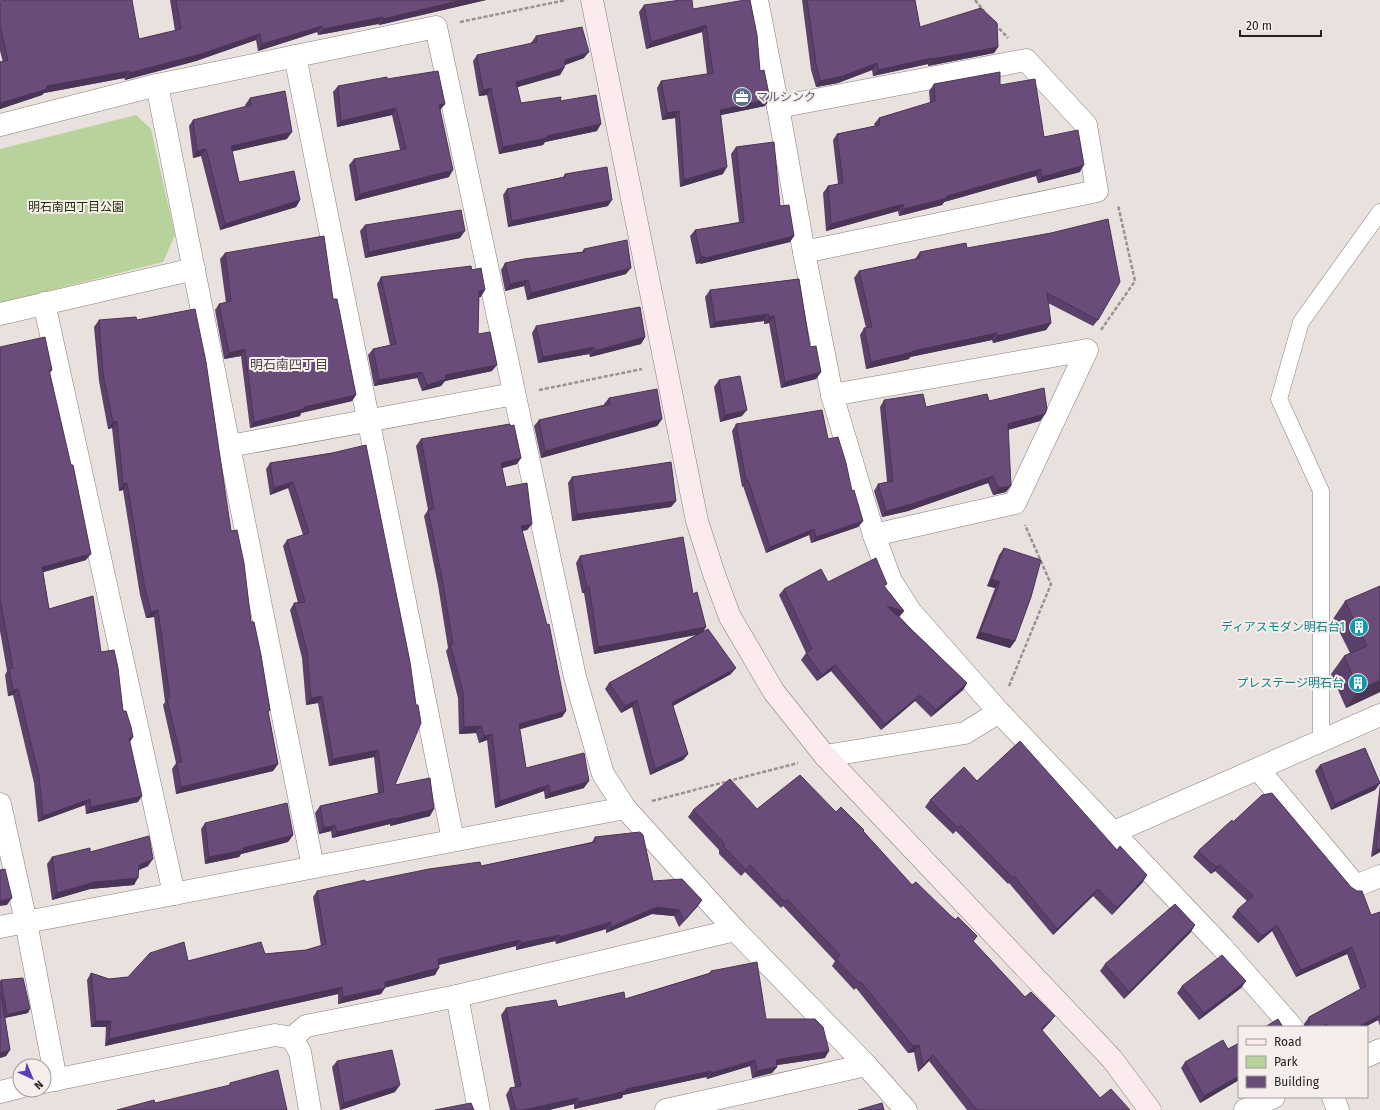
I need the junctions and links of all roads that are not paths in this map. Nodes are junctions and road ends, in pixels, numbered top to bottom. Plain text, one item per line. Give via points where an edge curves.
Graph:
1 (592, 0) edge
2 (757, 0) edge
3 (295, 56) junction
4 (157, 85) junction
5 (778, 107) junction
6 (0, 125) edge
7 (1380, 212) edge
8 (804, 252) junction
9 (194, 269) junction
10 (44, 303) junction
11 (0, 314) edge
12 (514, 394) junction
13 (832, 395) junction
14 (369, 421) junction
15 (229, 446) junction
16 (874, 535) junction
17 (999, 712) junction
18 (1380, 715) edge
19 (1321, 741) junction
20 (825, 756) junction
21 (1258, 769) junction
22 (0, 804) edge
23 (625, 808) junction
24 (1114, 832) junction
25 (453, 840) junction
26 (313, 868) junction
27 (1380, 876) edge
28 (174, 894) junction
29 (26, 922) junction
30 (0, 928) edge
31 (735, 930) junction
32 (457, 996) junction
33 (1291, 1026) edge
34 (292, 1038) junction
35 (1380, 1050) edge
36 (1368, 1056) edge
37 (47, 1058) edge
38 (866, 1065) junction
39 (52, 1081) edge
40 (12, 1089) edge
41 (0, 1092) edge
42 (1272, 1098) edge
43 (1333, 1098) edge
44 (310, 1110) edge
45 (479, 1110) edge
46 (666, 1110) edge
47 (906, 1110) edge
48 (1150, 1110) edge
49 (1245, 1110) edge
50 (1338, 1110) edge

1 - 20 street via 697,521 730,617 774,692
2 - 5 street
3 - 4 street
3 - 12 street via 436,27
3 - 14 street
4 - 6 street
4 - 9 street
5 - 8 street
5 - 8 street via 1026,60 1086,125 1097,191
7 - 19 lane via 1301,322 1279,399 1321,491
8 - 13 street
9 - 10 street
9 - 15 street
10 - 11 street
10 - 28 street
12 - 14 street
12 - 23 street via 575,676 603,774
13 - 16 street
13 - 16 street via 1087,350 1015,502
14 - 15 street
14 - 25 street
15 - 26 street
16 - 17 street via 891,581 910,612
17 - 20 street via 965,733
17 - 24 street
18 - 19 street
19 - 21 street
20 - 48 street via 1112,1059
21 - 24 street
21 - 27 street via 1356,886
22 - 29 street
23 - 25 street
23 - 31 street
24 - 33 street via 1222,946
25 - 26 street
26 - 28 street
28 - 29 street
29 - 30 street
29 - 37 street
31 - 32 street
31 - 38 street
32 - 34 street via 306,1026
32 - 45 street
34 - 39 street via 275,1035
34 - 44 street via 300,1052
35 - 36 street
38 - 46 street
38 - 47 street
40 - 41 street
42 - 49 street
43 - 50 street

